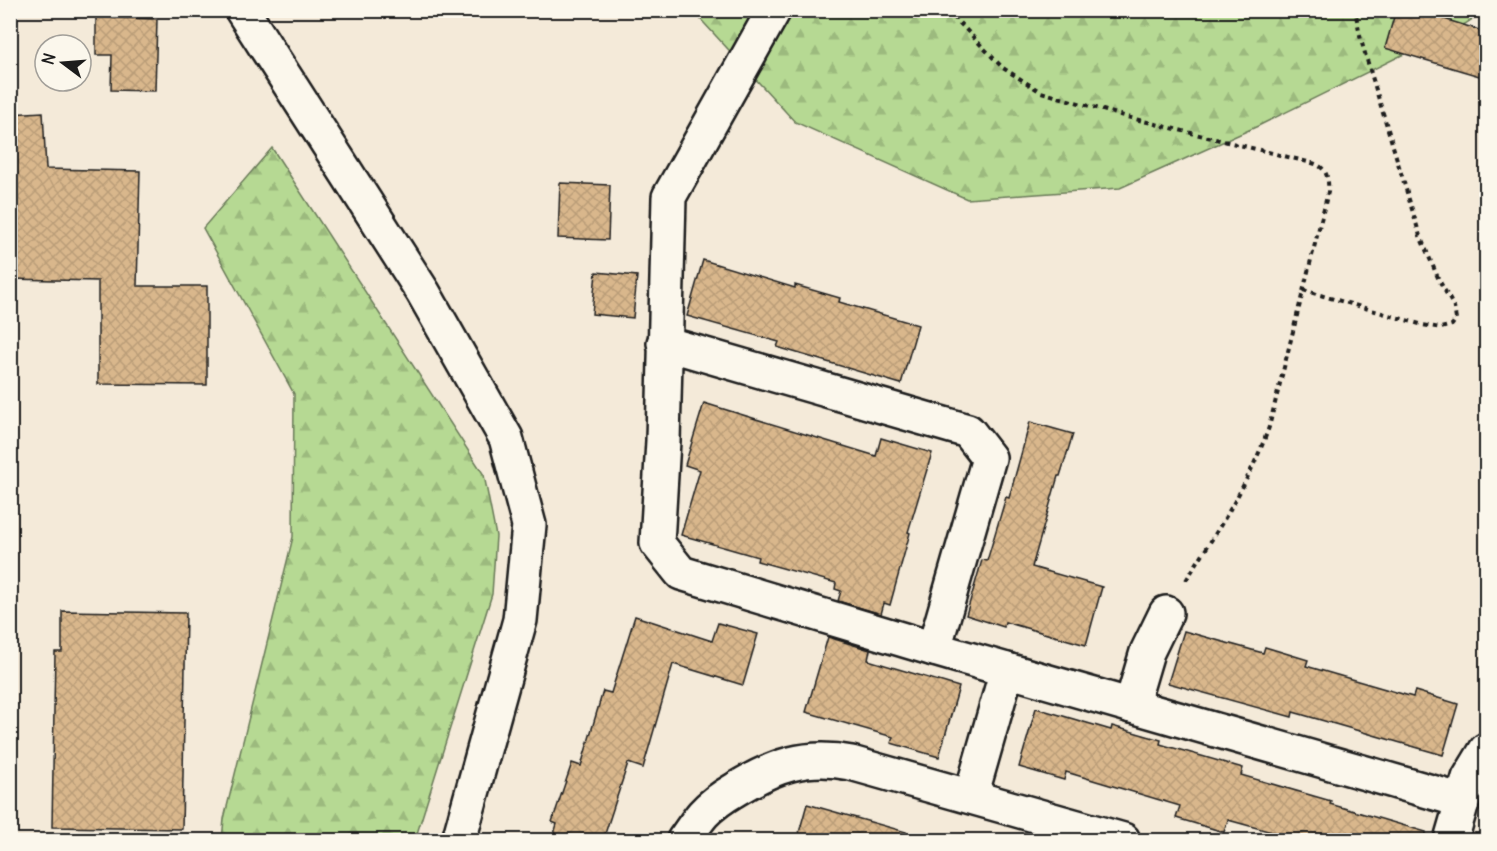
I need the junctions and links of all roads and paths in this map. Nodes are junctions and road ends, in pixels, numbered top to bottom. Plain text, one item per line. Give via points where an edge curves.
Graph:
1 (242, 10) edge
2 (774, 10) edge
3 (946, 10) edge
4 (1355, 10) edge
5 (1303, 290) junction
6 (664, 343) junction
7 (1166, 613) joint
8 (934, 649) junction
9 (1007, 670) junction
10 (1131, 706) junction
11 (1486, 750) edge
12 (971, 796) junction
13 (1463, 801) junction
14 (459, 840) edge
15 (684, 840) edge
16 (1123, 840) edge
17 (1451, 840) edge

1 - 14 street via 423,292 506,438 529,525 520,620
2 - 6 street via 669,197
3 - 5 path via 1003,68 1041,92 1320,165 1329,180 1328,192
4 - 5 path via 1360,40 1420,236 1456,319 1452,325 1424,325
5 - 7 path via 1269,427 1255,464
6 - 8 street via 657,543 681,573
6 - 8 street via 968,432 989,458
7 - 10 street via 1148,652
8 - 9 street
9 - 10 street
9 - 12 street
10 - 13 street
11 - 13 street via 1469,778
12 - 15 street via 839,761 808,761 758,775 716,802
12 - 16 street
13 - 17 street

